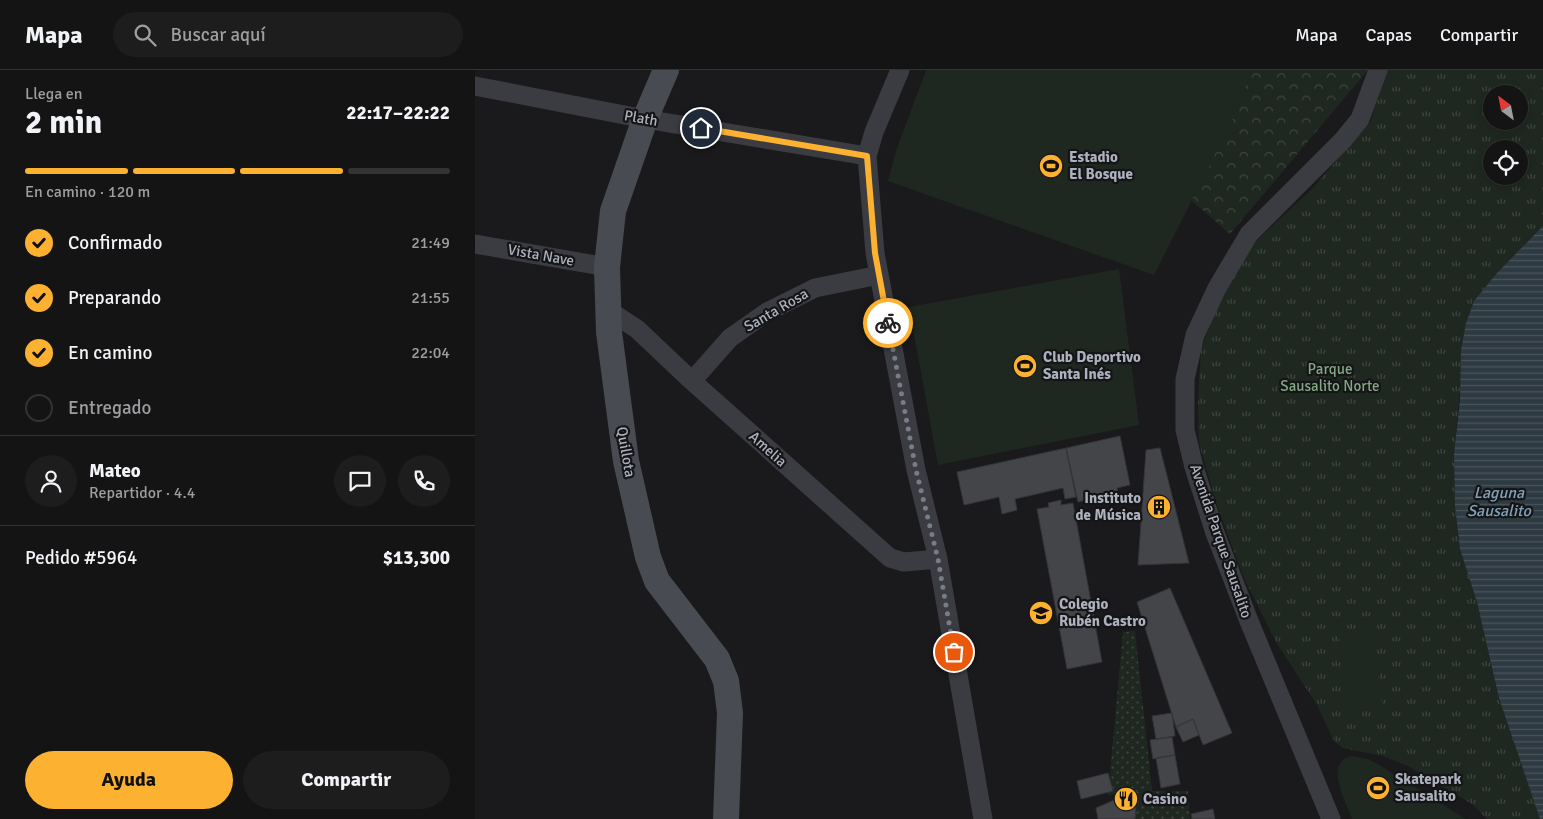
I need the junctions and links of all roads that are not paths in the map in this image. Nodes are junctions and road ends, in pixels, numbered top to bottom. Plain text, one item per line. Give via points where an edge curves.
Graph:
1 (666, 70) edge
2 (899, 70) edge
3 (1378, 70) edge
4 (475, 86) edge
5 (645, 119) junction
6 (867, 156) junction
7 (475, 244) edge
8 (607, 267) junction
9 (879, 275) junction
10 (608, 310) junction
11 (692, 381) junction
12 (938, 559) junction
13 (725, 819) edge
14 (983, 819) edge
15 (1331, 819) edge

1 - 5 main road, Quillota
2 - 6 street
3 - 15 street, Avenida Parque Sausalito via 1360,119 1249,234 1217,288 1195,335 1185,379 1185,430 1215,532
4 - 5 street, Plath
5 - 6 street, Plath
5 - 8 main road, Quillota via 613,211
6 - 9 street
7 - 8 street, Vista Nave
8 - 10 main road, Quillota
9 - 11 street, Santa Rosa via 815,288 767,312 730,338
9 - 12 street via 916,470
10 - 11 street, Amelia via 637,329
10 - 13 main road, Quillota via 626,461 648,557 657,581 717,659 727,681 730,713
11 - 12 street, Amelia via 890,558 905,562
12 - 14 street

